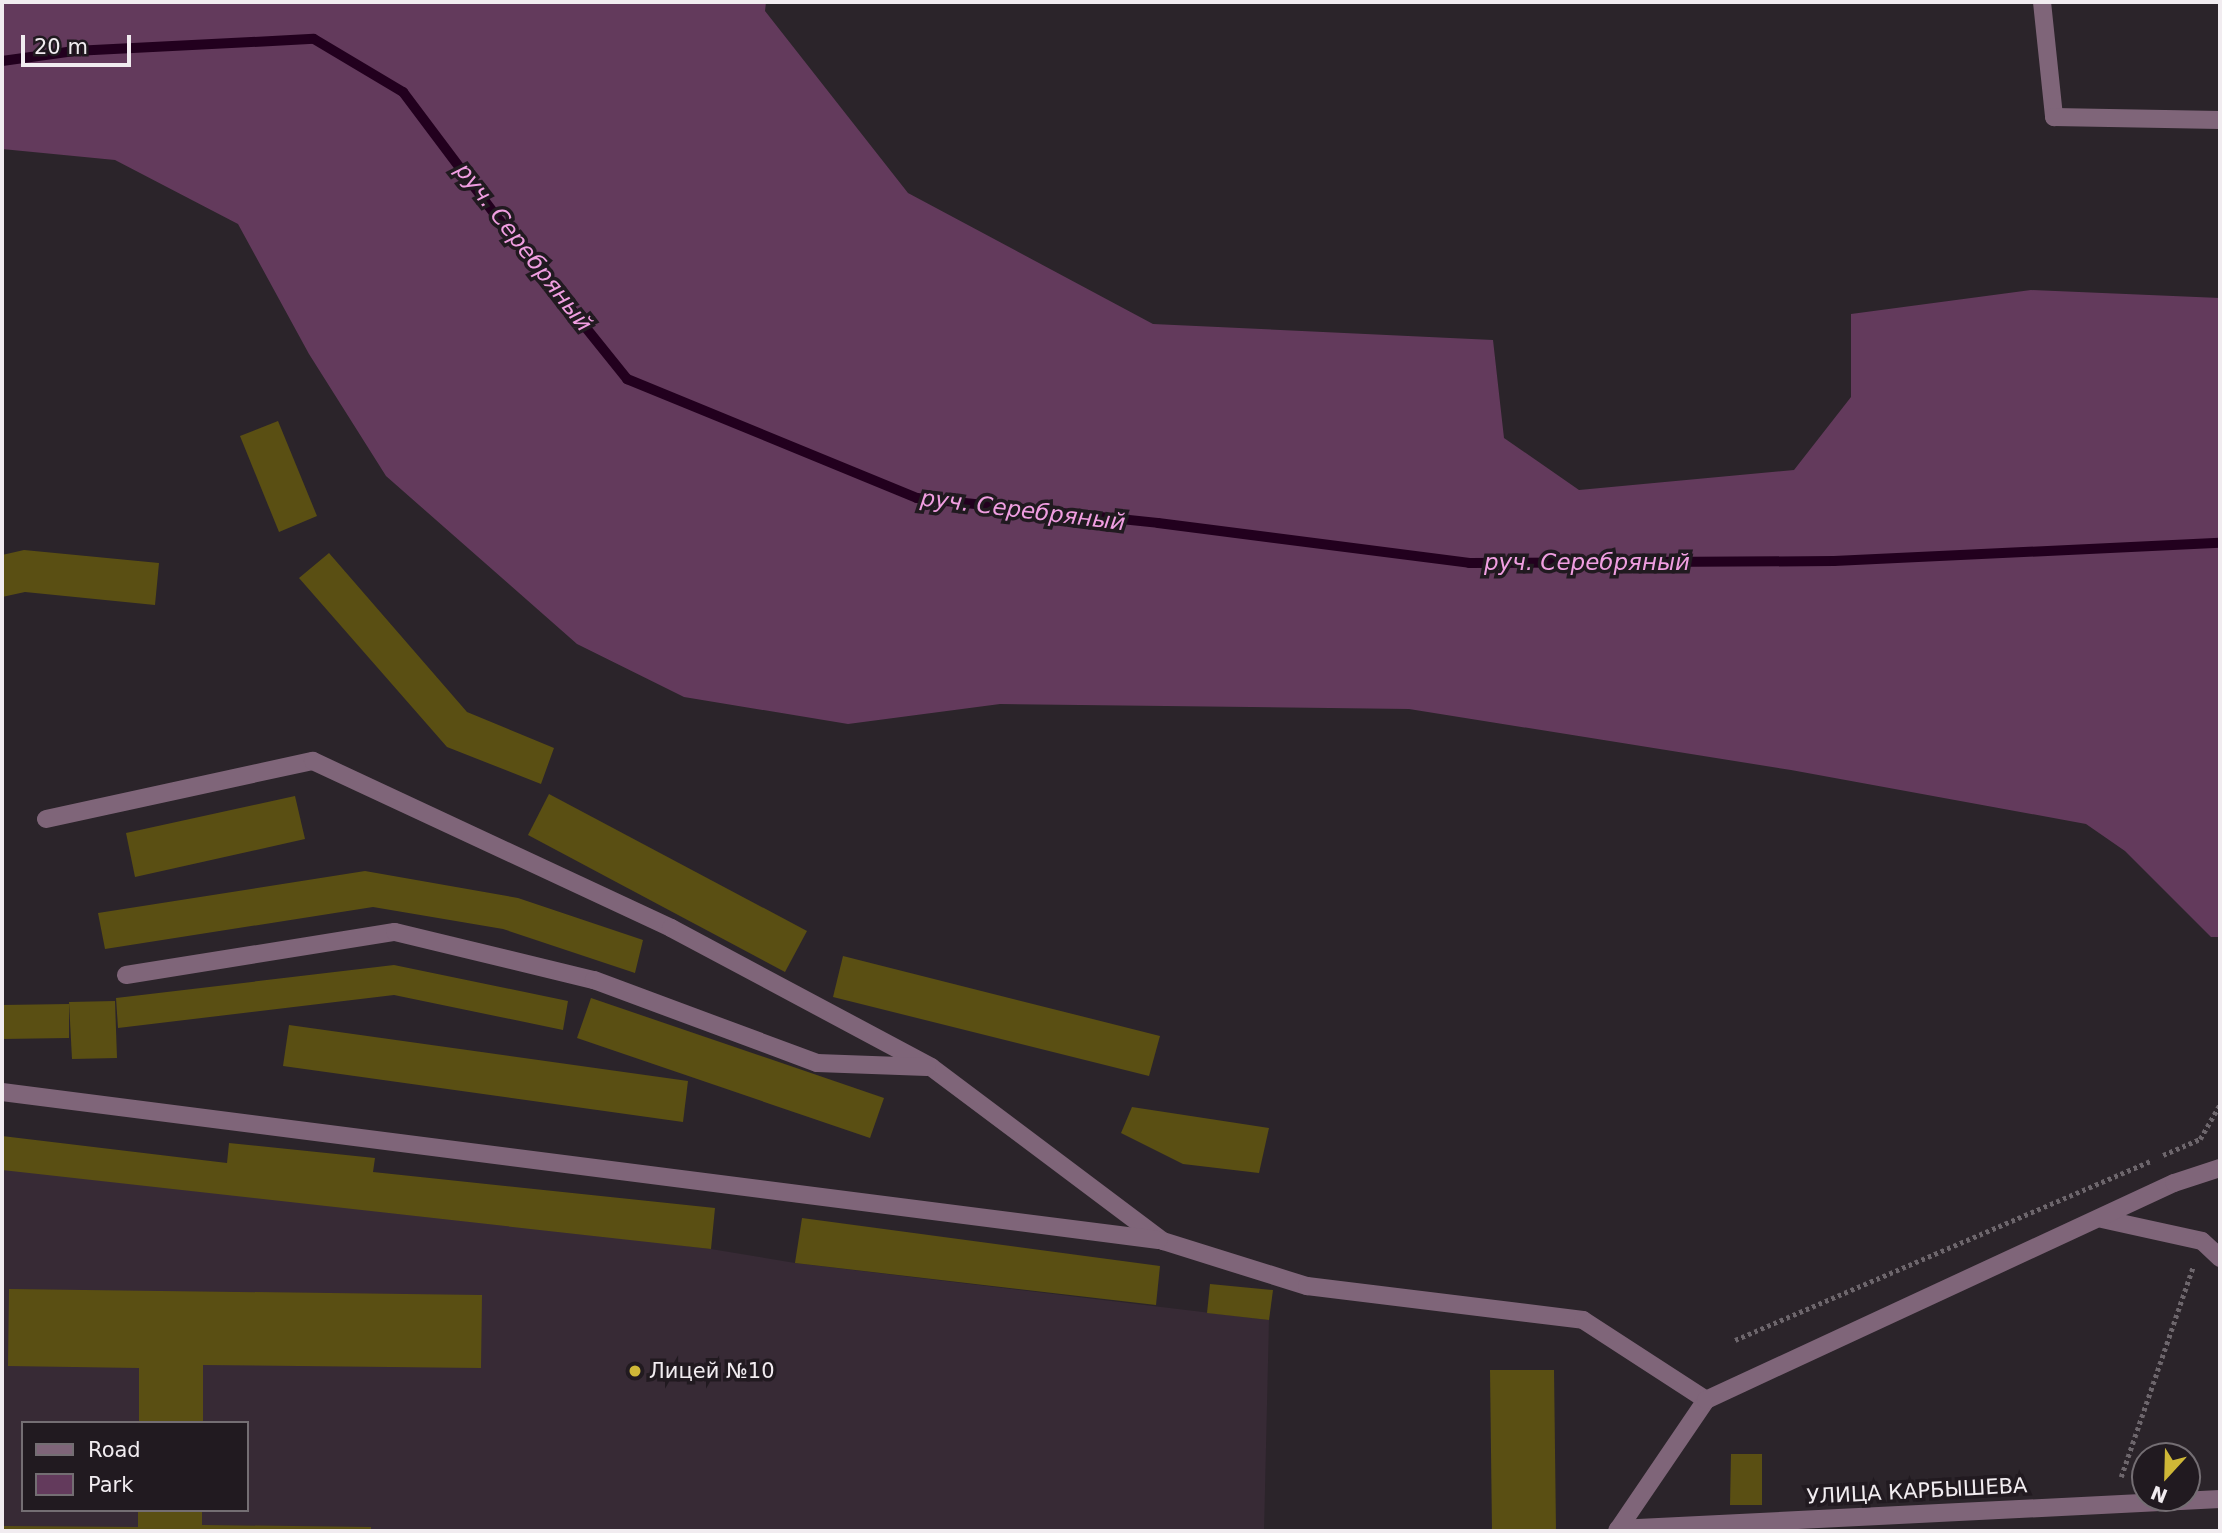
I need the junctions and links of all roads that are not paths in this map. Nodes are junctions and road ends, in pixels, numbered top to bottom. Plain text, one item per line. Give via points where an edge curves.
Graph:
1 (2042, 2) edge
2 (2220, 120) edge
3 (46, 819) dead end
4 (126, 975) dead end
5 (931, 1067) junction
6 (2, 1092) edge
7 (2220, 1168) edge
8 (2102, 1219) junction
9 (1163, 1241) junction
10 (2220, 1258) edge
11 (1706, 1400) junction
12 (2220, 1499) edge
13 (1618, 1530) edge

1 - 2 street via 2054,117
3 - 5 street via 313,761 671,928
4 - 5 street via 395,932 594,980 817,1063
5 - 9 street
6 - 9 street
7 - 8 street via 2174,1183
8 - 10 street via 2202,1241
8 - 11 street
9 - 11 street via 1307,1286 1583,1320
11 - 13 street
12 - 13 street, УЛИЦА КАРБЫШЕВА

